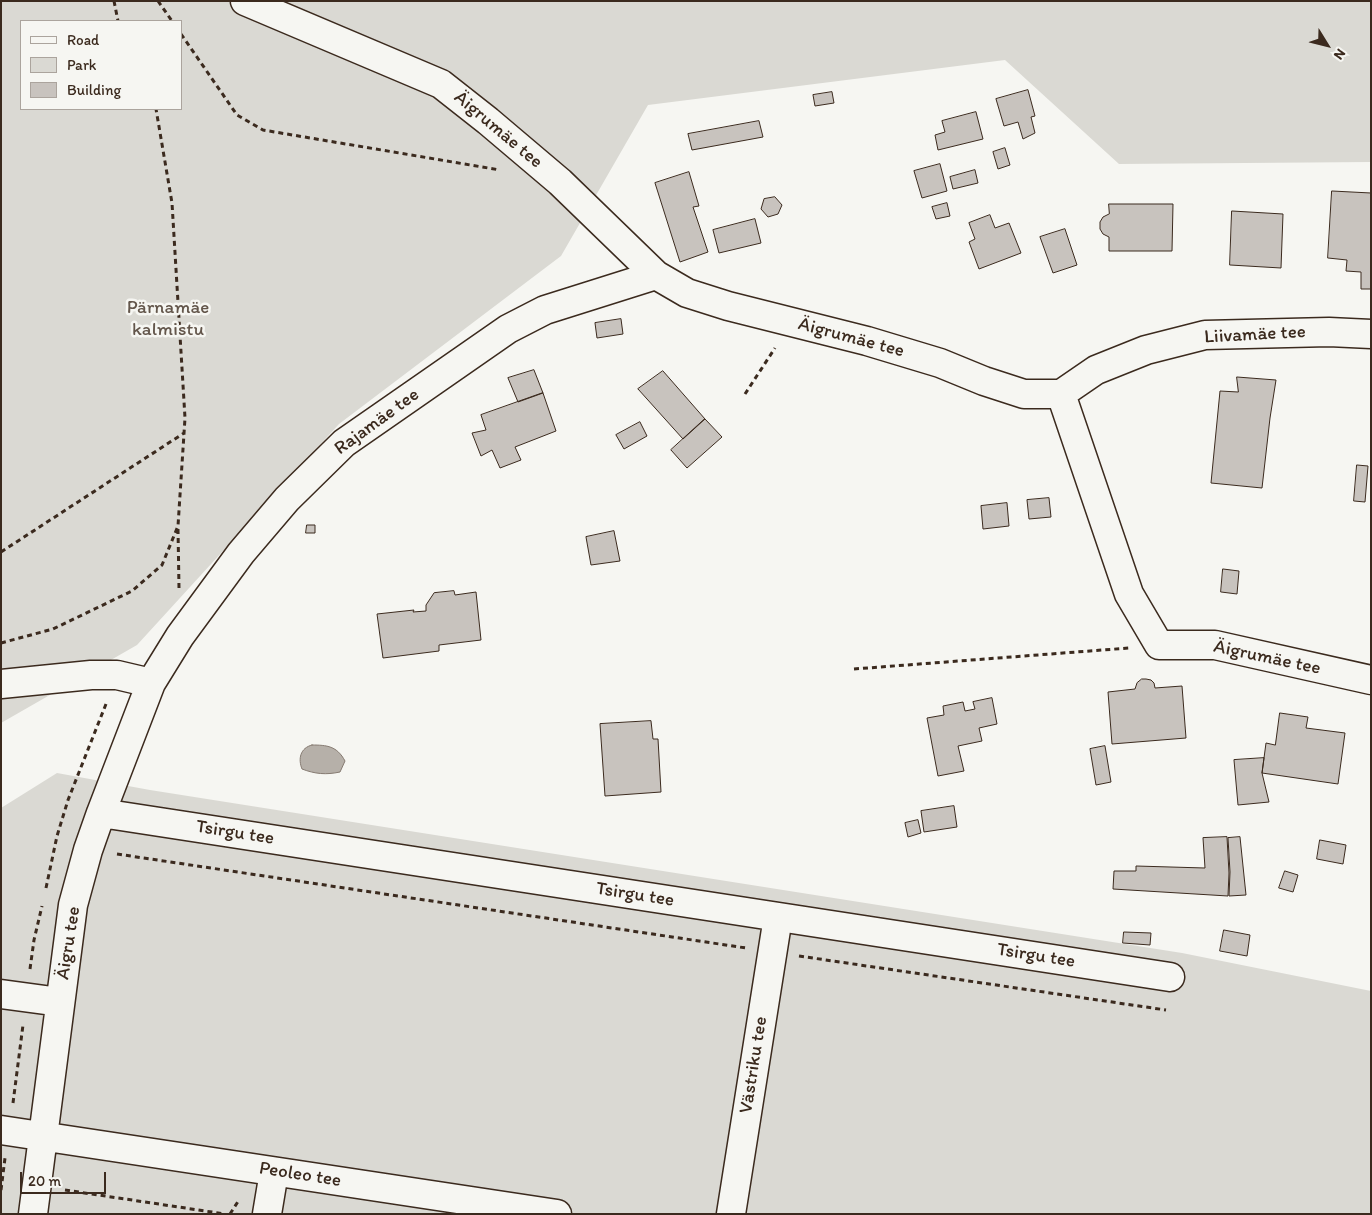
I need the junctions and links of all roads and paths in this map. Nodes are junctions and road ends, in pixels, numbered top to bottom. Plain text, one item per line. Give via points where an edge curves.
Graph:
1 (114, 1) edge
2 (158, 1) edge
3 (245, 1) edge
4 (118, 20) edge
5 (171, 20) edge
6 (182, 35) edge
7 (156, 110) edge
8 (505, 171) dead end
9 (656, 275) junction
10 (792, 322) junction
11 (1371, 334) edge
12 (745, 394) dead end
13 (1061, 394) junction
14 (184, 432) junction
15 (178, 526) junction
16 (1, 552) edge
17 (180, 636) junction
18 (1, 642) edge
19 (1159, 646) junction
20 (854, 669) dead end
21 (1371, 680) edge
22 (152, 683) junction
23 (1, 684) edge
24 (101, 813) junction
25 (57, 836) dead end
26 (88, 850) junction
27 (778, 917) junction
28 (772, 952) junction
29 (1170, 977) dead end
30 (1, 994) edge
31 (60, 1002) junction
32 (1166, 1010) dead end
33 (1, 1130) edge
34 (44, 1136) junction
35 (274, 1172) junction
36 (37, 1186) junction
37 (33, 1214) edge
38 (225, 1214) edge
39 (266, 1214) edge
40 (557, 1214) edge
41 (732, 1214) edge

1 - 4 path
2 - 5 path
3 - 9 street, Äigrumäe tee via 441,84 560,182
6 - 8 path via 237,115 263,130
7 - 14 path via 172,203 186,418
9 - 10 street, Äigrumäe tee via 688,293
9 - 17 street, Rajamäe tee via 545,310 508,329 344,443 287,499 241,553
10 - 12 path
10 - 13 street, Äigrumäe tee via 940,363 1024,394
11 - 13 street, Liivamäe tee via 1204,335 1146,350 1096,370
13 - 19 street via 1129,594
14 - 15 path
14 - 16 path
15 - 17 path
15 - 18 path via 162,565 132,591 53,629
17 - 22 street, Rajamäe tee
19 - 20 path
19 - 21 street, Äigrumäe tee via 1215,644
22 - 23 street via 117,675 91,675
22 - 24 street, Äigru tee
24 - 26 street, Äigru tee
24 - 27 street, Tsirgu tee
25 - 26 path
26 - 28 path
26 - 31 street, Äigru tee via 73,905
27 - 28 street, Västriku tee
27 - 29 street, Tsirgu tee
28 - 32 path
28 - 41 street, Västriku tee
30 - 31 street
31 - 34 street, Äigru tee
33 - 34 street, Peoleo tee
34 - 35 street, Peoleo tee
34 - 36 street, Äigru tee
35 - 39 street
35 - 40 street, Peoleo tee
36 - 37 street, Äigru tee
36 - 38 path

